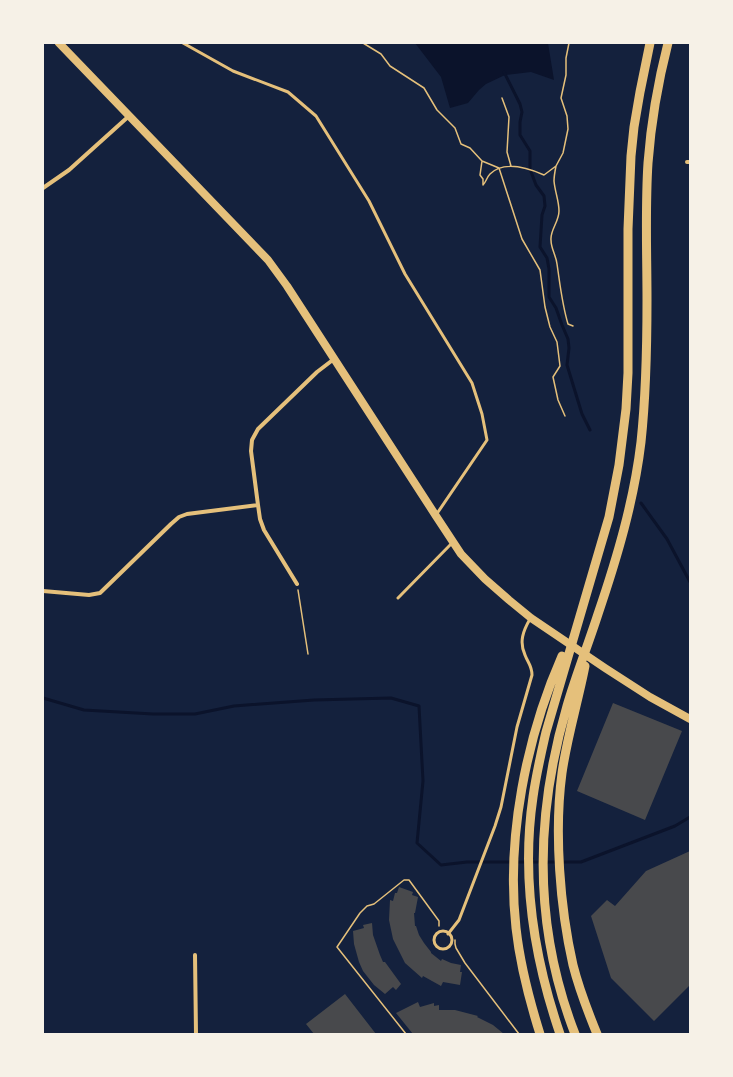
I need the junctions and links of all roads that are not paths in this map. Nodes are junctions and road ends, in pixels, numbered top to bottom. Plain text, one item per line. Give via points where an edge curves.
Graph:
1 (59, 43) edge
2 (183, 43) edge
3 (650, 43) edge
4 (668, 43) edge
5 (130, 116) junction
6 (43, 188) edge
7 (334, 359) junction
8 (258, 505) junction
9 (436, 516) junction
10 (453, 542) junction
11 (297, 584) road end
12 (43, 591) edge
13 (398, 598) dead end
14 (531, 618) junction
15 (561, 667) junction
16 (579, 680) junction
17 (690, 719) edge
18 (448, 934) junction
19 (196, 955) dead end
20 (196, 1034) edge
21 (540, 1034) edge
22 (560, 1034) edge
23 (575, 1034) edge
24 (597, 1034) edge

1 - 5 main road
2 - 9 lane via 232,71 288,92 316,116 369,200 405,274 472,384 487,440
3 - 15 highway via 631,156 628,373 622,446 609,517
4 - 16 highway via 656,97 648,162 646,375 641,446 618,552
5 - 6 street via 69,170
5 - 7 main road via 268,260
7 - 8 street via 317,372 253,436 251,450
7 - 9 main road
8 - 11 street via 264,530
8 - 12 street via 183,515 100,593 89,595
9 - 10 main road
10 - 13 lane
10 - 14 main road via 485,579
14 - 17 main road via 650,697
14 - 18 lane via 521,638 532,675 517,727 501,806 459,920
15 - 21 highway via 536,728 521,795 516,835 516,928 532,1009
15 - 22 highway via 538,766 529,835 529,893 534,934 549,1003
16 - 23 highway via 563,719 551,769 542,864 546,923 560,991
16 - 24 highway via 564,757 559,835 568,941 584,1001
18 - 18 lane via 451,941 449,946 444,949 436,946 434,942 437,934
19 - 20 street

